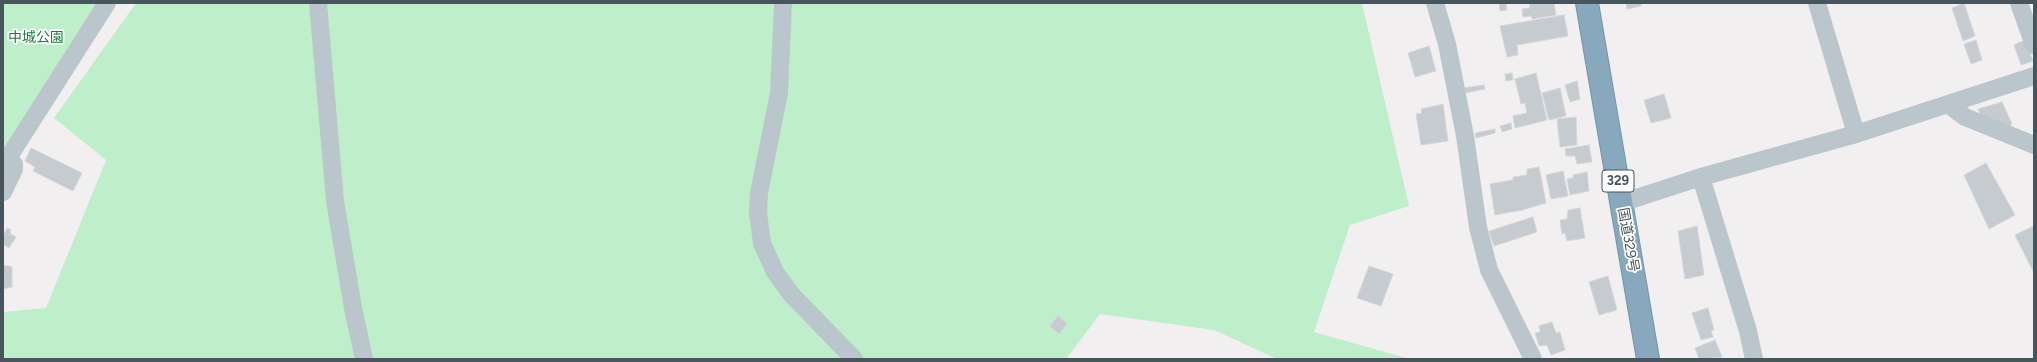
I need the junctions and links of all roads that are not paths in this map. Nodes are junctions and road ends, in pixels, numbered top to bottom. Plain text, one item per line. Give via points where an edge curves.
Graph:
1 (107, 3) edge
2 (318, 3) edge
3 (783, 3) edge
4 (1435, 3) edge
5 (1587, 3) edge
6 (1817, 3) edge
7 (2019, 3) edge
8 (2034, 45) edge
9 (2031, 78) edge
10 (1949, 105) junction
11 (1856, 134) junction
12 (2034, 146) edge
13 (5, 163) edge
14 (1701, 177) junction
15 (3, 192) edge
16 (1622, 203) junction
17 (364, 359) edge
18 (854, 359) edge
19 (1533, 359) edge
20 (1648, 359) edge
21 (1754, 359) edge

1 - 13 street
2 - 17 street via 335,201
3 - 18 street via 779,93 759,193 758,213 762,243 774,272 791,294
4 - 19 street via 1447,44 1464,128 1478,226 1488,270
5 - 16 highway, 国道329号 / 329
6 - 11 street
7 - 8 street
9 - 10 street
10 - 11 street
10 - 12 street via 1965,117
11 - 14 street
13 - 15 street via 14,164 14,169
14 - 16 street
14 - 21 street via 1748,331
16 - 20 highway, 国道329号 / 329

